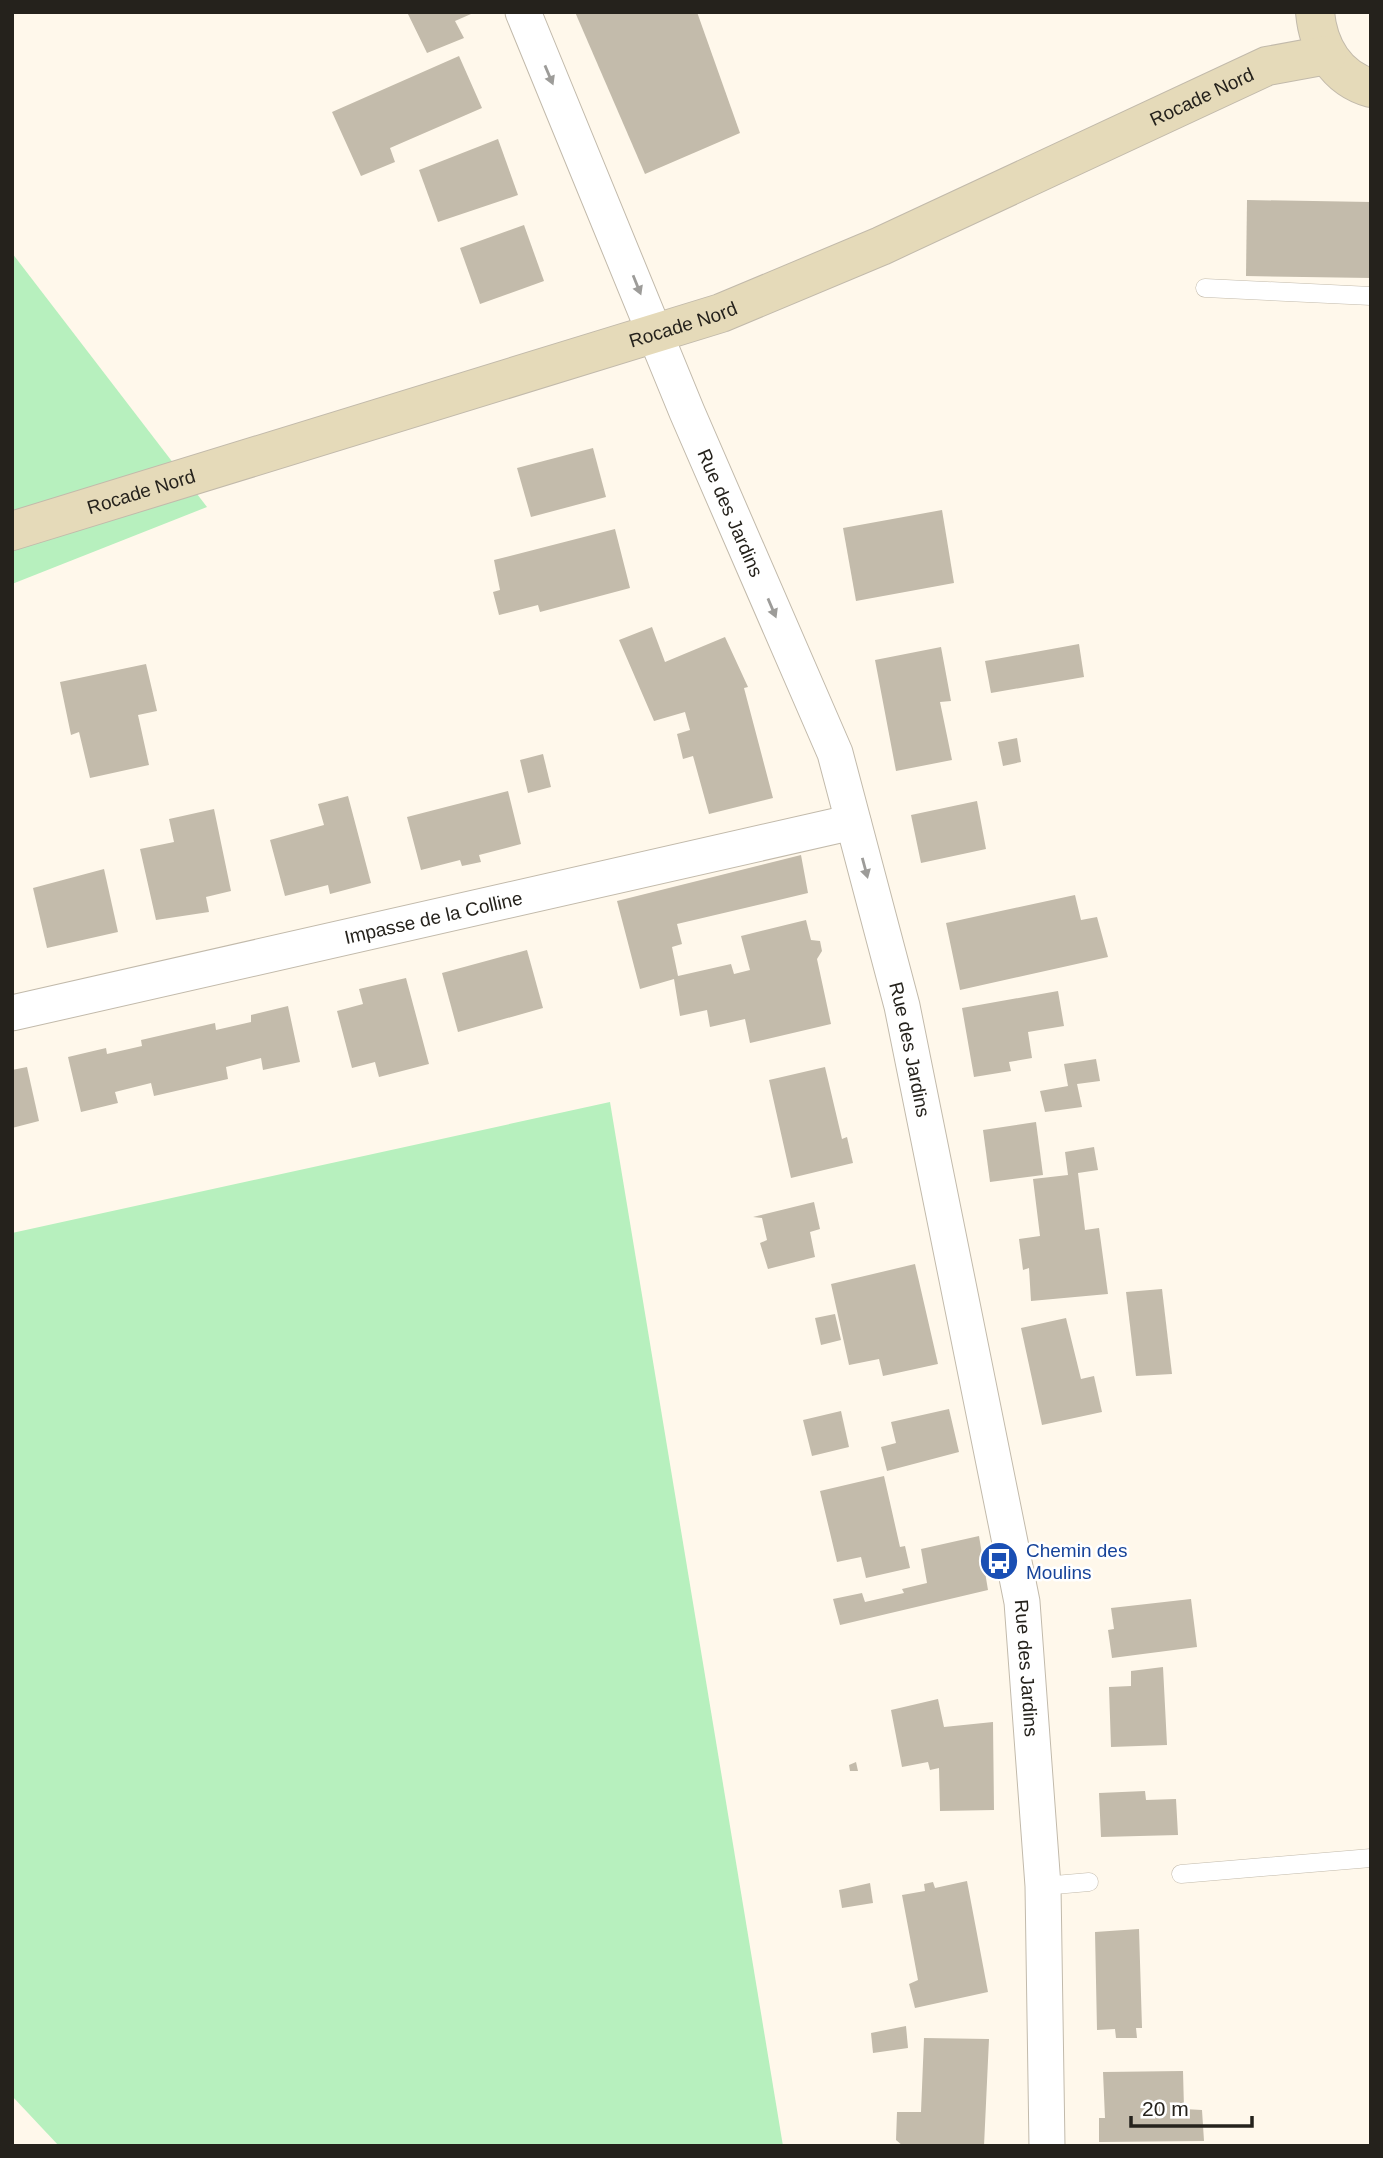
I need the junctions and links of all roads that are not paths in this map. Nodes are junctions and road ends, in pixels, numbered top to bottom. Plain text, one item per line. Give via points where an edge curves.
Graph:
1 (523, 12) edge
2 (1315, 12) edge
3 (1327, 55) junction
4 (1371, 88) edge
5 (1205, 288) dead end
6 (1371, 296) edge
7 (656, 335) junction
8 (12, 531) edge
9 (853, 822) junction
10 (13, 1010) edge
11 (1371, 1858) edge
12 (1181, 1874) dead end
13 (1088, 1882) dead end
14 (1043, 1886) junction
15 (1047, 2146) edge

1 -> 7 street, Rue des Jardins
2 - 3 main road via 1316,30
3 - 4 main road via 1343,73
3 - 7 main road, Rocade Nord via 1267,66 881,246
5 - 6 lane
7 - 8 main road, Rocade Nord
7 -> 9 street, Rue des Jardins via 835,753
9 - 10 street, Impasse de la Colline
9 -> 14 street, Rue des Jardins via 902,1006 1021,1602
11 - 12 lane
13 - 14 lane
14 - 15 street, Rue des Jardins

